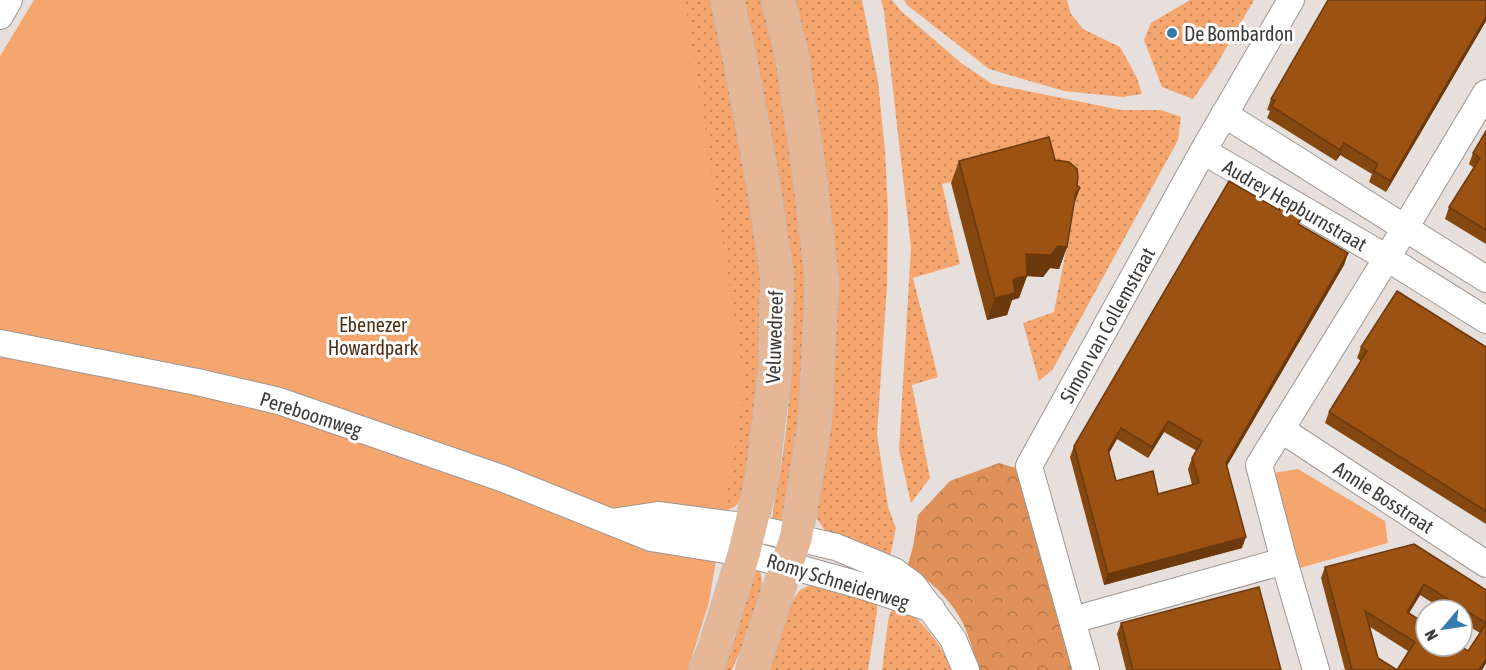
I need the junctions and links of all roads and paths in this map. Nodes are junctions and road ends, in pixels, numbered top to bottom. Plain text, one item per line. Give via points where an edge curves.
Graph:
1 (9, 0) edge
2 (727, 0) edge
3 (778, 0) edge
4 (1291, 0) edge
5 (0, 16) edge
6 (1486, 93) edge
7 (1224, 114) junction
8 (1203, 152) junction
9 (1404, 228) junction
10 (1387, 258) junction
11 (1486, 279) edge
12 (1486, 320) edge
13 (0, 343) edge
14 (1282, 430) junction
15 (747, 540) junction
16 (792, 551) junction
17 (1284, 561) junction
18 (1486, 564) edge
19 (1073, 620) junction
20 (705, 670) edge
21 (752, 670) edge
22 (966, 670) edge
23 (1086, 670) edge
24 (1316, 670) edge

1 - 5 street
2 - 15 main road, Veluwedreef via 777,275 775,371 762,479
3 - 16 main road via 792,56 822,281 815,423
4 - 7 street, Simon van Collemstraat
6 - 9 street
7 - 8 street, Simon van Collemstraat
7 - 9 street, Audrey Hepburnstraat
8 - 10 street, Audrey Hepburnstraat
8 - 19 street, Simon van Collemstraat via 1029,466
9 - 10 street, Audrey Hepburnstraat
9 - 11 street, Audrey Hepburnstraat
10 - 12 street, Audrey Hepburnstraat
10 - 14 street
13 - 15 street, Pereboomweg via 279,401 504,478 601,520 658,515
14 - 17 street via 1259,465
14 - 18 street, Annie Bosstraat
15 - 16 street, Pereboomweg
15 - 20 main road, Veluwedreef
16 - 21 main road
16 - 22 street, Romy Schneiderweg via 836,547 894,571 913,585 932,609 953,639
17 - 19 street
17 - 24 street
19 - 23 street, Simon van Collemstraat

